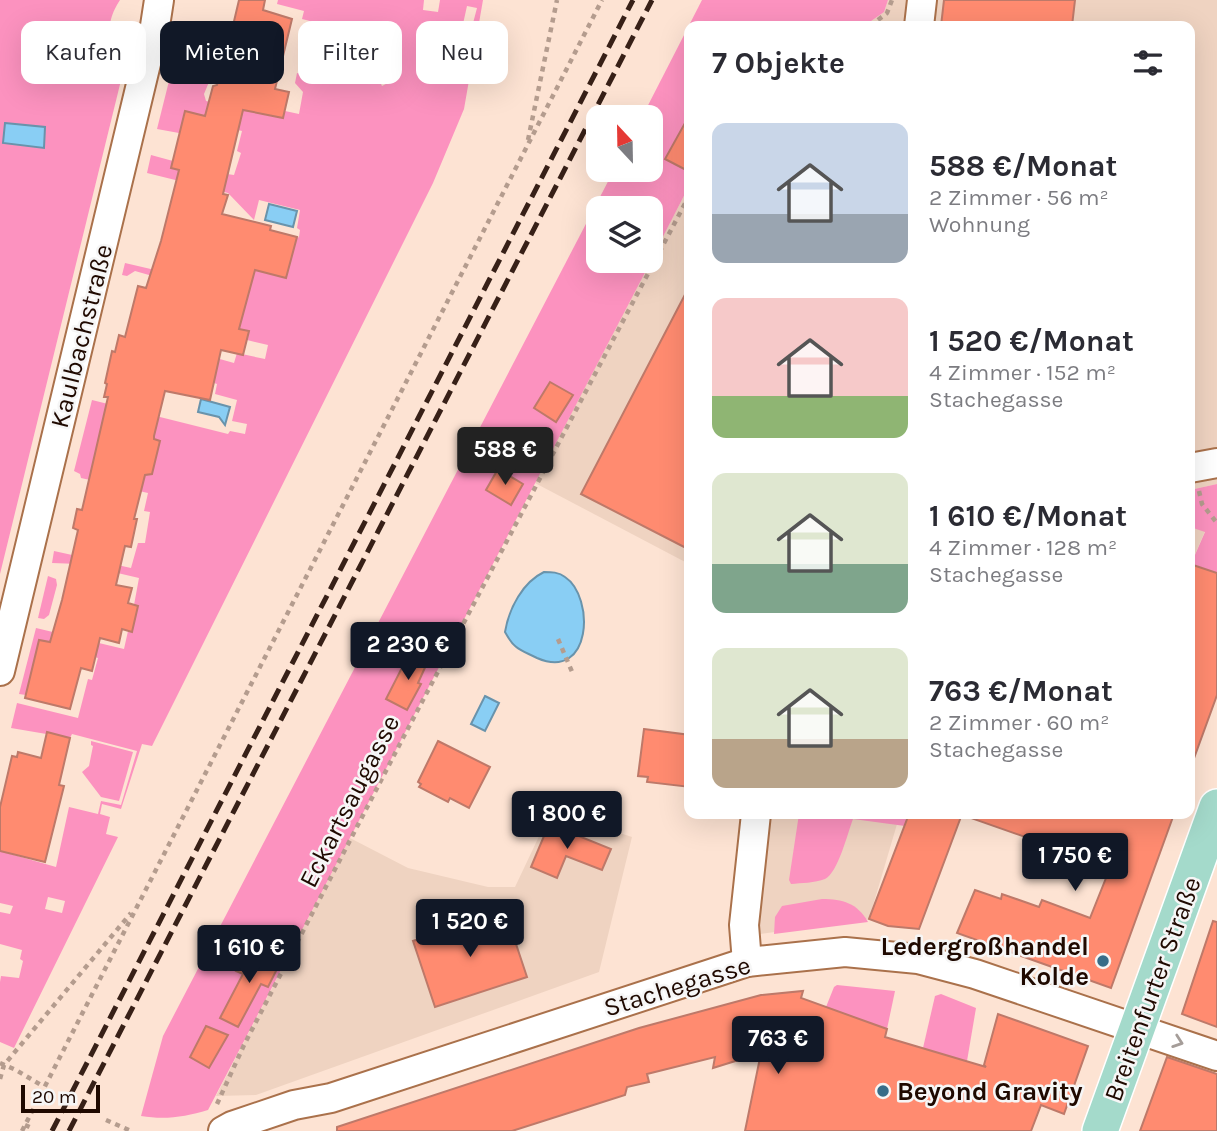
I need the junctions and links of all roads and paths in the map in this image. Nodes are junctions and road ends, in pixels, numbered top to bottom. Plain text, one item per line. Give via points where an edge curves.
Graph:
1 (159, 0) edge
2 (556, 0) edge
3 (602, 0) edge
4 (892, 0) edge
5 (922, 0) edge
6 (877, 21) edge
7 (920, 21) edge
8 (526, 148) junction
9 (684, 205) edge
10 (1200, 466) edge
11 (1217, 523) edge
12 (558, 639) dead end
13 (0, 671) edge
14 (573, 674) dead end
15 (1217, 807) edge
16 (755, 819) edge
17 (138, 905) junction
18 (747, 962) junction
19 (1138, 1030) junction
20 (1217, 1056) edge
21 (2, 1064) edge
22 (0, 1079) edge
23 (41, 1086) dead end
24 (219, 1119) edge
25 (106, 1120) dead end
26 (25, 1125) junction
27 (34, 1129) dead end
28 (22, 1131) edge
29 (131, 1131) edge
30 (1100, 1131) edge

1 - 13 street, Kaulbachstraße
2 - 8 path
3 - 8 path
4 - 6 path via 887,13
5 - 7 street
8 - 17 path
9 - 24 path, Eckartsaugasse via 244,1045
10 - 11 path via 1202,504
12 - 14 path
15 - 19 main road, Breitenfurter Straße
16 - 18 street via 744,925
17 - 21 path
17 - 26 path
18 - 19 street, Stachegasse via 845,952 918,959
18 - 24 street, Stachegasse via 343,1094 232,1126
19 -> 20 street, Stachegasse
19 - 30 main road, Breitenfurter Straße
21 - 22 path
21 - 23 path
25 - 29 path
26 - 27 path
26 - 28 path

